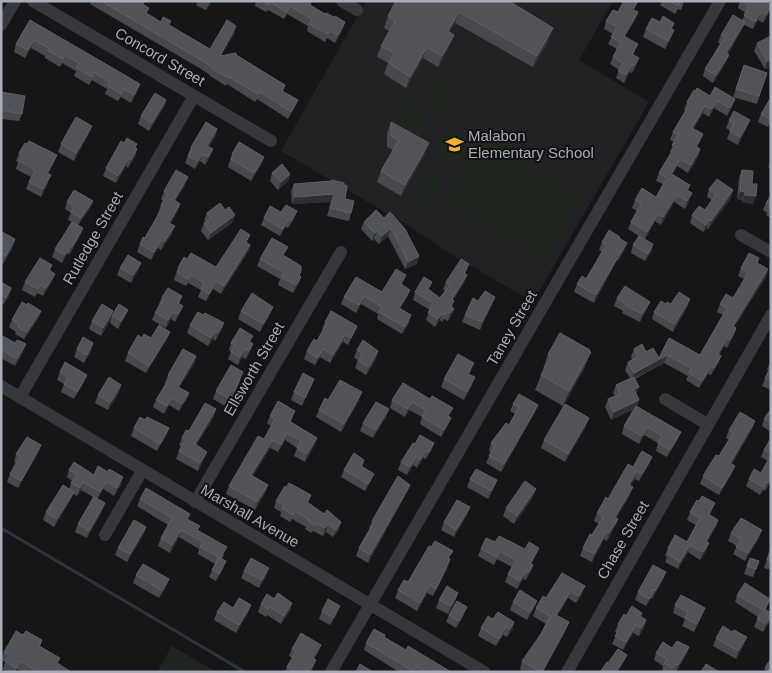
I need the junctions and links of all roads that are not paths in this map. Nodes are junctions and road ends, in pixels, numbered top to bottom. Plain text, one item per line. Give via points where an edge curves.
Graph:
1 (15, 1) edge
2 (33, 1) edge
3 (342, 1) edge
4 (720, 1) edge
5 (357, 10) dead end
6 (1, 25) edge
7 (194, 96) junction
8 (271, 141) dead end
9 (741, 234) dead end
10 (341, 252) dead end
11 (771, 252) edge
12 (771, 315) edge
13 (1, 386) edge
14 (20, 397) junction
15 (665, 399) dead end
16 (707, 424) junction
17 (142, 470) junction
18 (195, 502) junction
19 (105, 535) dead end
20 (370, 604) junction
21 (331, 672) edge
22 (484, 672) edge
23 (567, 672) edge

1 - 6 street
2 - 7 street, Concord Street
3 - 5 street
4 - 20 street, Taney Street
7 - 8 street, Concord Street
7 - 14 street, Rutledge Street
9 - 11 street
10 - 18 street, Ellsworth Street
12 - 16 street, Chase Street
13 - 14 street, Marshall Avenue
14 - 17 street, Marshall Avenue
15 - 16 street
16 - 23 street, Chase Street
17 - 18 street, Marshall Avenue
17 - 19 street
18 - 20 street, Marshall Avenue
20 - 21 street, Taney Street
20 - 22 street, Marshall Avenue

